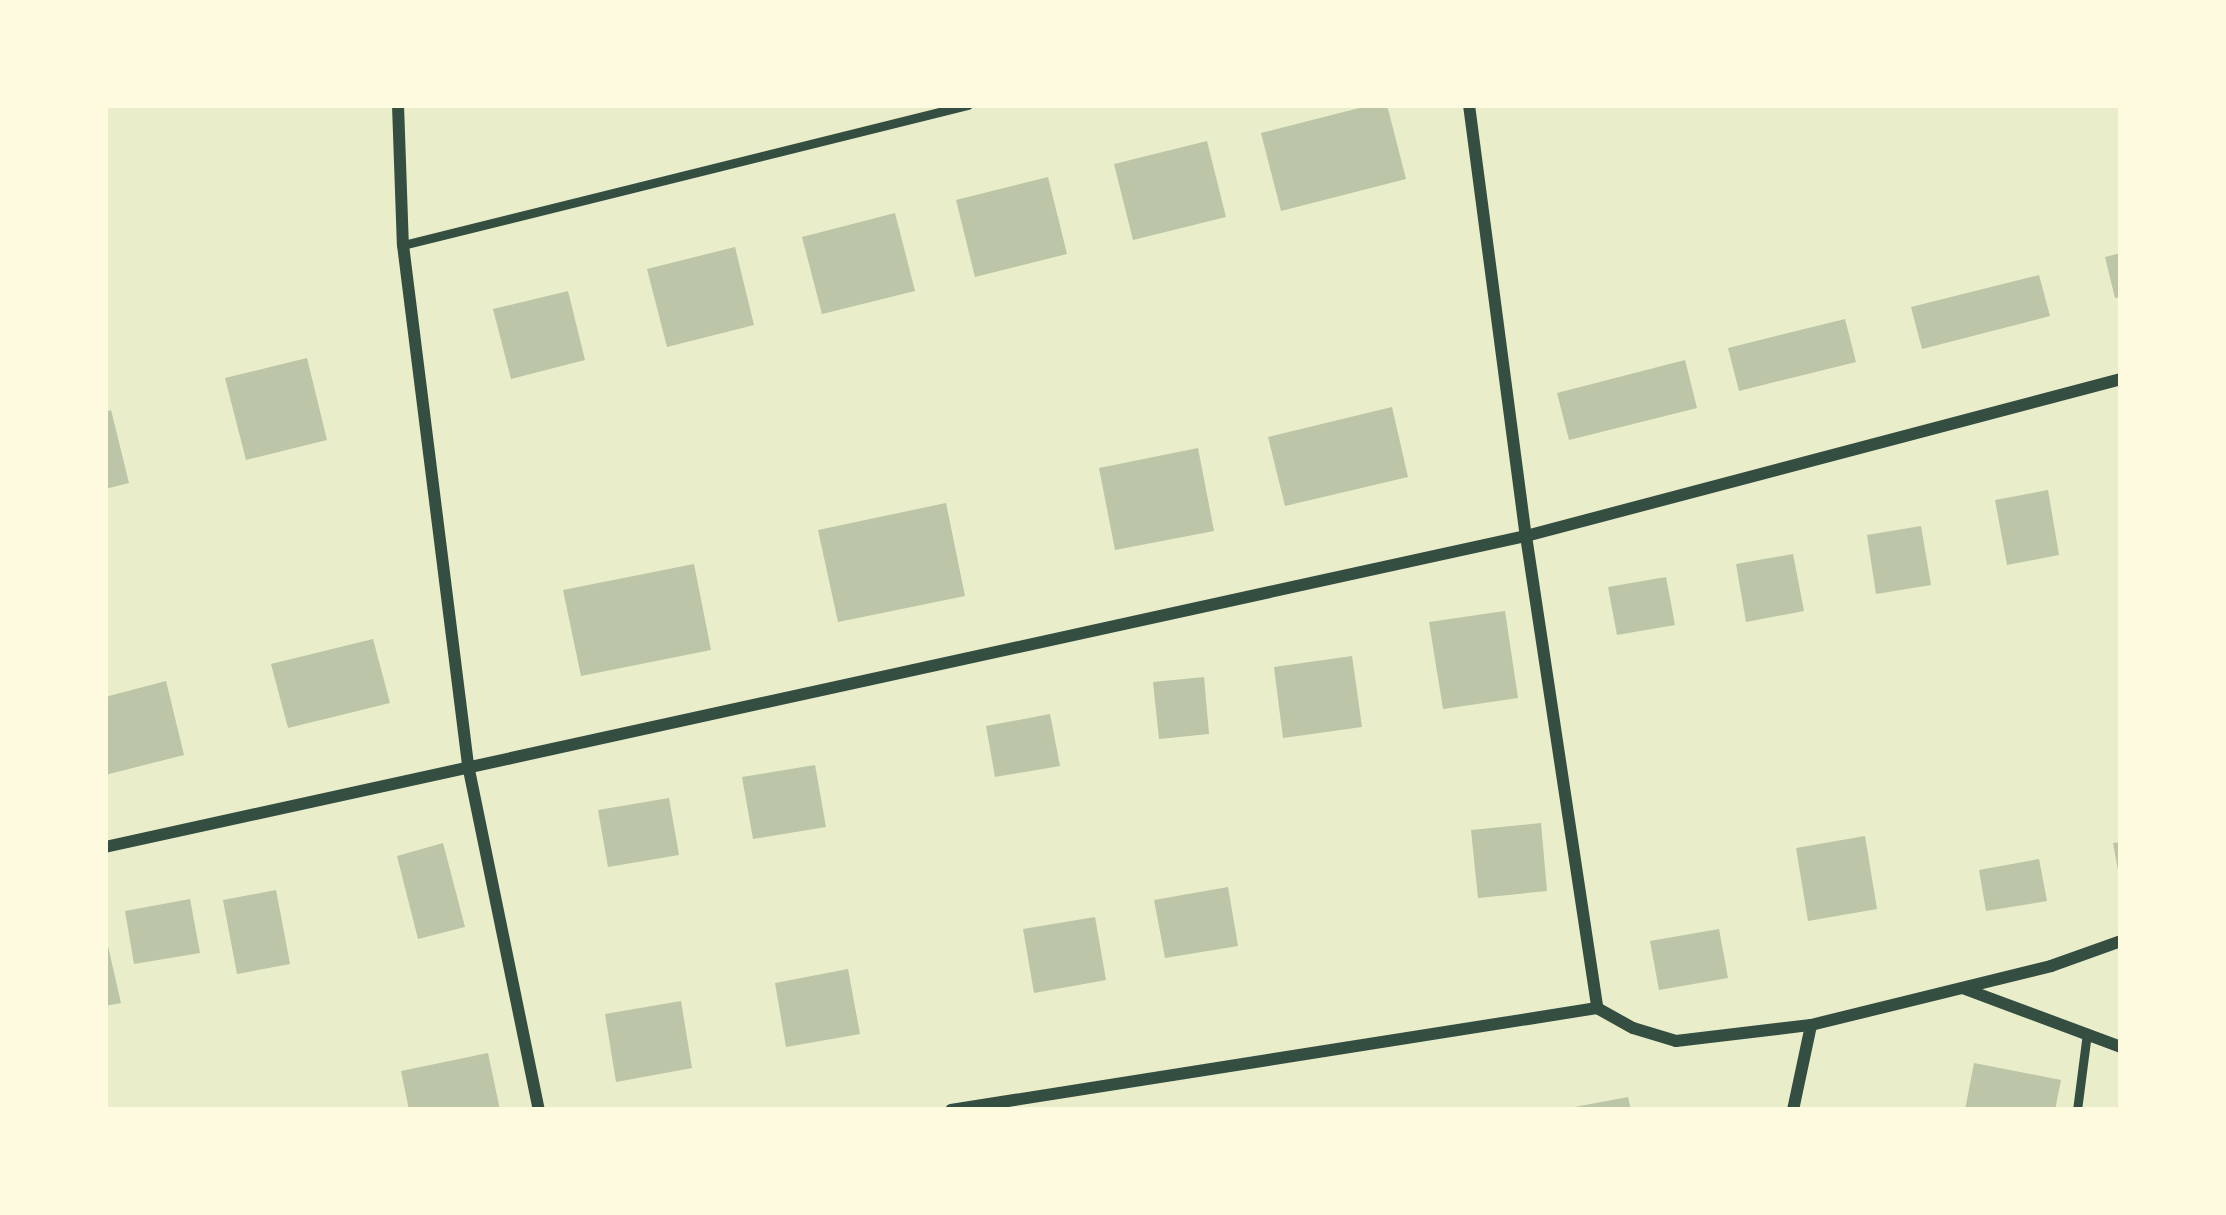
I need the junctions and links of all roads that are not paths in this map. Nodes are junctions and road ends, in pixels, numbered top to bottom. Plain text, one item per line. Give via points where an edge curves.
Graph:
1 (398, 105) edge
2 (968, 105) edge
3 (1468, 105) edge
4 (403, 244) junction
5 (2121, 379) edge
6 (1526, 536) junction
7 (468, 765) junction
8 (105, 847) edge
9 (2121, 941) edge
10 (1964, 989) junction
11 (1597, 1008) junction
12 (1811, 1025) junction
13 (2086, 1034) junction
14 (2121, 1047) edge
15 (539, 1110) edge
16 (951, 1110) edge
17 (1793, 1110) edge
18 (2077, 1110) edge

1 - 4 street
2 - 4 lane
3 - 6 street
4 - 7 street
5 - 6 street
6 - 7 street
6 - 11 street
7 - 8 street
7 - 15 street
9 - 10 street
10 - 12 street
10 - 13 street
11 - 12 street via 1676,1041
11 - 16 street
12 - 17 street
13 - 14 street
13 - 18 lane

